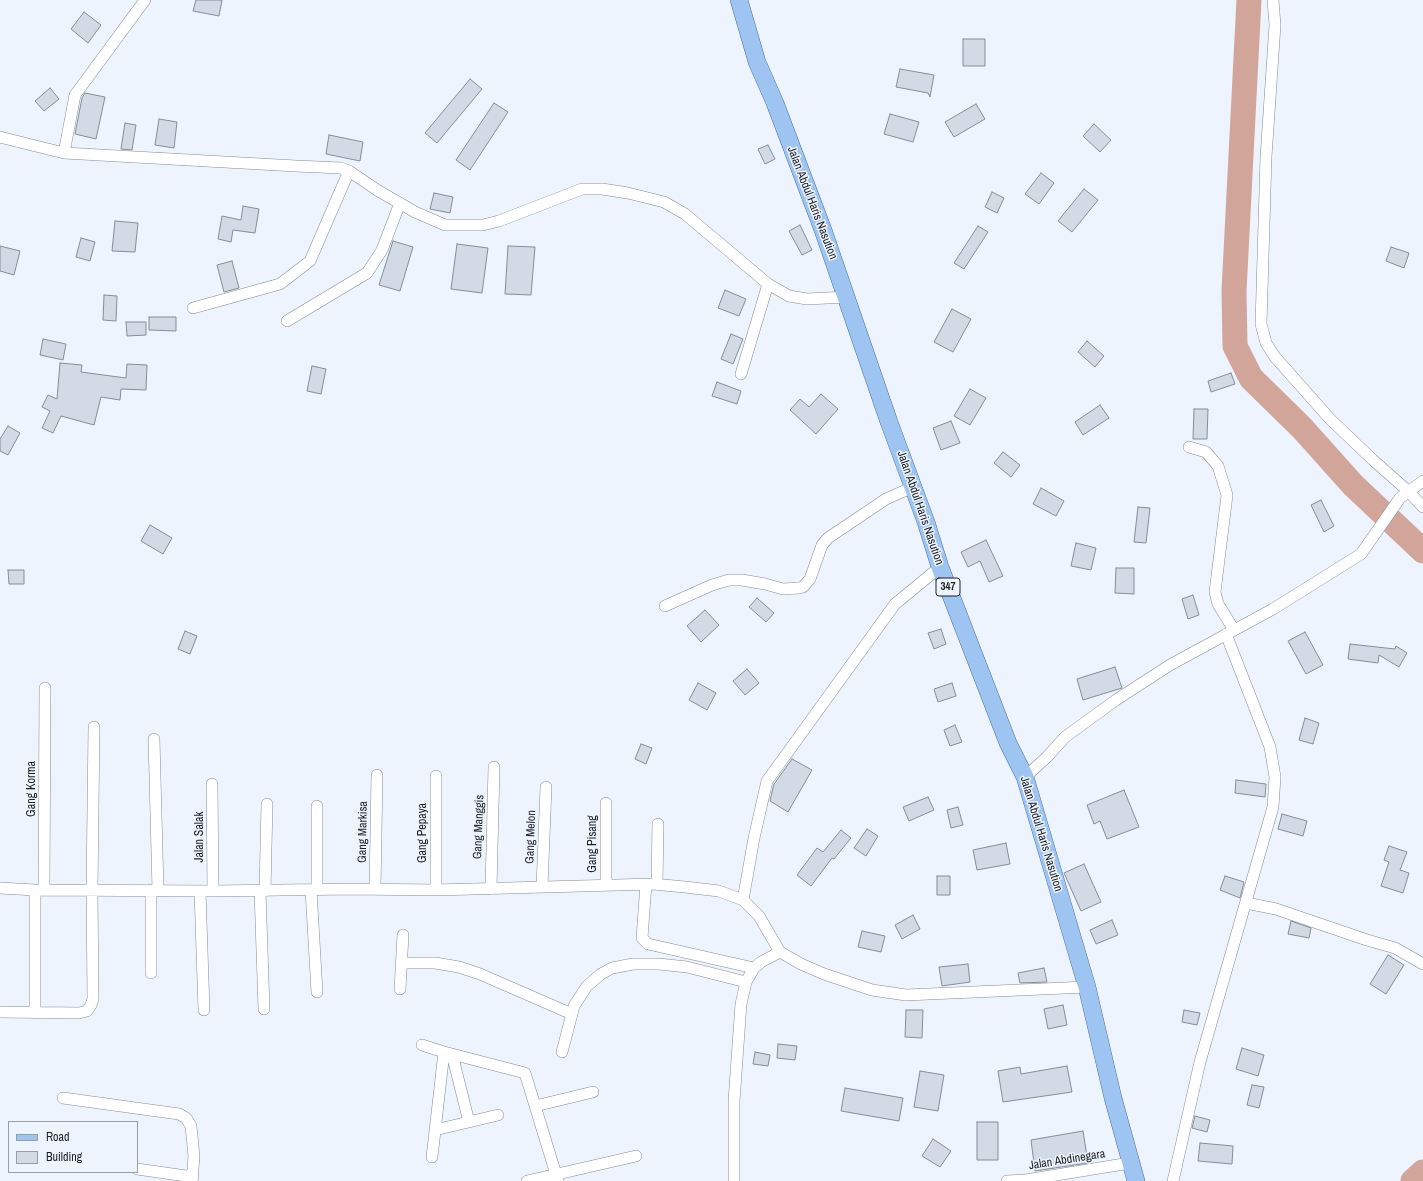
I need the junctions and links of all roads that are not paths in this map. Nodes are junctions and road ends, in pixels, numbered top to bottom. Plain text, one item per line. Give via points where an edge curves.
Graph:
1 (145, 0) edge
2 (739, 0) edge
3 (1273, 0) edge
4 (0, 137) edge
5 (64, 153) junction
6 (349, 171) junction
7 (400, 203) junction
8 (768, 284) junction
9 (847, 296) junction
10 (193, 308) dead end
11 (287, 321) dead end
12 (741, 374) dead end
13 (1189, 447) dead end
14 (1423, 481) edge
15 (913, 487) junction
16 (1404, 495) junction
17 (1423, 508) edge
18 (940, 567) junction
19 (665, 606) dead end
20 (1230, 632) junction
21 (45, 688) dead end
22 (94, 727) dead end
23 (154, 739) dead end
24 (494, 767) dead end
25 (377, 775) dead end
26 (436, 776) dead end
27 (1025, 777) junction
28 (212, 784) dead end
29 (546, 787) dead end
30 (606, 803) dead end
31 (267, 804) dead end
32 (317, 806) dead end
33 (658, 824) dead end
34 (651, 884) junction
35 (606, 885) junction
36 (542, 887) junction
37 (0, 888) edge
38 (491, 888) junction
39 (314, 889) junction
40 (375, 889) junction
41 (40, 890) junction
42 (92, 890) junction
43 (154, 890) junction
44 (436, 890) junction
45 (200, 891) junction
46 (213, 891) junction
47 (262, 891) junction
48 (743, 900) junction
49 (1246, 903) junction
50 (403, 935) dead end
51 (780, 952) junction
52 (401, 963) junction
53 (1423, 964) edge
54 (754, 968) junction
55 (151, 973) dead end
56 (746, 982) junction
57 (1087, 987) junction
58 (400, 989) dead end
59 (317, 992) dead end
60 (264, 1009) dead end
61 (204, 1010) dead end
62 (0, 1012) edge
63 (36, 1012) junction
64 (572, 1014) junction
65 (422, 1045) dead end
66 (562, 1052) dead end
67 (448, 1054) junction
68 (593, 1092) dead end
69 (63, 1098) dead end
70 (535, 1106) junction
71 (498, 1115) dead end
72 (469, 1122) junction
73 (435, 1130) junction
74 (636, 1156) dead end
75 (432, 1157) dead end
76 (1130, 1163) junction
77 (138, 1168) edge
78 (557, 1178) edge
79 (193, 1179) edge
80 (1026, 1180) edge
81 (527, 1181) edge
82 (734, 1181) edge
83 (1007, 1181) edge
84 (1136, 1181) edge
85 (1173, 1181) edge

1 - 5 street via 74,95
2 - 9 main road, Jalan Abdul Haris Nasution / 347 via 757,62 775,103
3 - 16 street via 1275,25 1266,157 1261,324 1266,343 1275,357 1330,418
4 - 5 street
5 - 6 street via 341,168
6 - 7 street
6 - 10 street via 310,261 280,284
7 - 8 street via 445,225 459,226 499,221 582,189 602,189 644,196 664,202 685,214
7 - 11 street via 382,250 367,273
8 - 9 street via 790,296 800,298
8 - 12 street
9 - 15 main road, Jalan Abdul Haris Nasution / 347
13 - 20 street via 1206,452 1218,466 1227,494 1215,592
14 - 16 street
15 - 18 main road, Jalan Abdul Haris Nasution / 347
15 - 19 street via 886,499 828,538 822,545 810,579 803,587 783,589 742,580 729,580
16 - 17 street
16 - 20 street via 1361,554 1273,609
18 - 27 main road, Jalan Abdul Haris Nasution / 347 via 1008,743
18 - 48 street via 895,604 767,781
20 - 27 street via 1170,665 1116,700 1065,737
20 - 49 street via 1270,747 1275,777 1273,807
21 - 41 street, Gang Korma
22 - 42 street
23 - 43 street
24 - 38 street, Gang Manggis
25 - 40 street, Gang Markisa
26 - 44 street, Gang Pepaya
27 - 57 main road, Jalan Abdul Haris Nasution / 347
28 - 46 street, Jalan Salak
29 - 36 street, Gang Melon
30 - 35 street, Gang Pisang
31 - 47 street
32 - 39 street
33 - 34 street
34 - 35 street
34 - 48 street via 719,891
34 - 54 street via 642,938 648,944
35 - 36 street
36 - 38 street
37 - 41 street
38 - 44 street
39 - 40 street
39 - 47 street
39 - 59 street
40 - 44 street
41 - 42 street
41 - 63 street, Gang Korma
42 - 43 street
42 - 63 street via 91,1005 87,1011 79,1013
43 - 45 street
43 - 55 street
45 - 46 street
45 - 61 street
46 - 47 street
47 - 60 street
48 - 51 street via 759,916
49 - 53 street via 1276,909 1396,948
49 - 85 street via 1200,1062
50 - 52 street
51 - 54 street
51 - 57 street via 824,974 872,990 906,995
52 - 58 street
52 - 64 street via 435,963 459,967
54 - 56 street
56 - 64 street via 666,964 619,966 601,974 587,986 574,1006
56 - 82 street via 741,1004 734,1101
57 - 76 main road, Jalan Abdul Haris Nasution / 347
62 - 63 street
64 - 66 street
65 - 67 street
67 - 70 street via 525,1073
67 - 72 street
67 - 73 street
68 - 70 street
69 - 79 street via 179,1114 186,1118 191,1126
70 - 78 street
71 - 72 street
72 - 73 street
73 - 75 street
74 - 78 street
76 - 80 street, Jalan Abdinegara
76 - 84 main road, Jalan Abdul Haris Nasution / 347
77 - 79 street
78 - 81 street
80 - 83 street, Jalan Abdinegara

